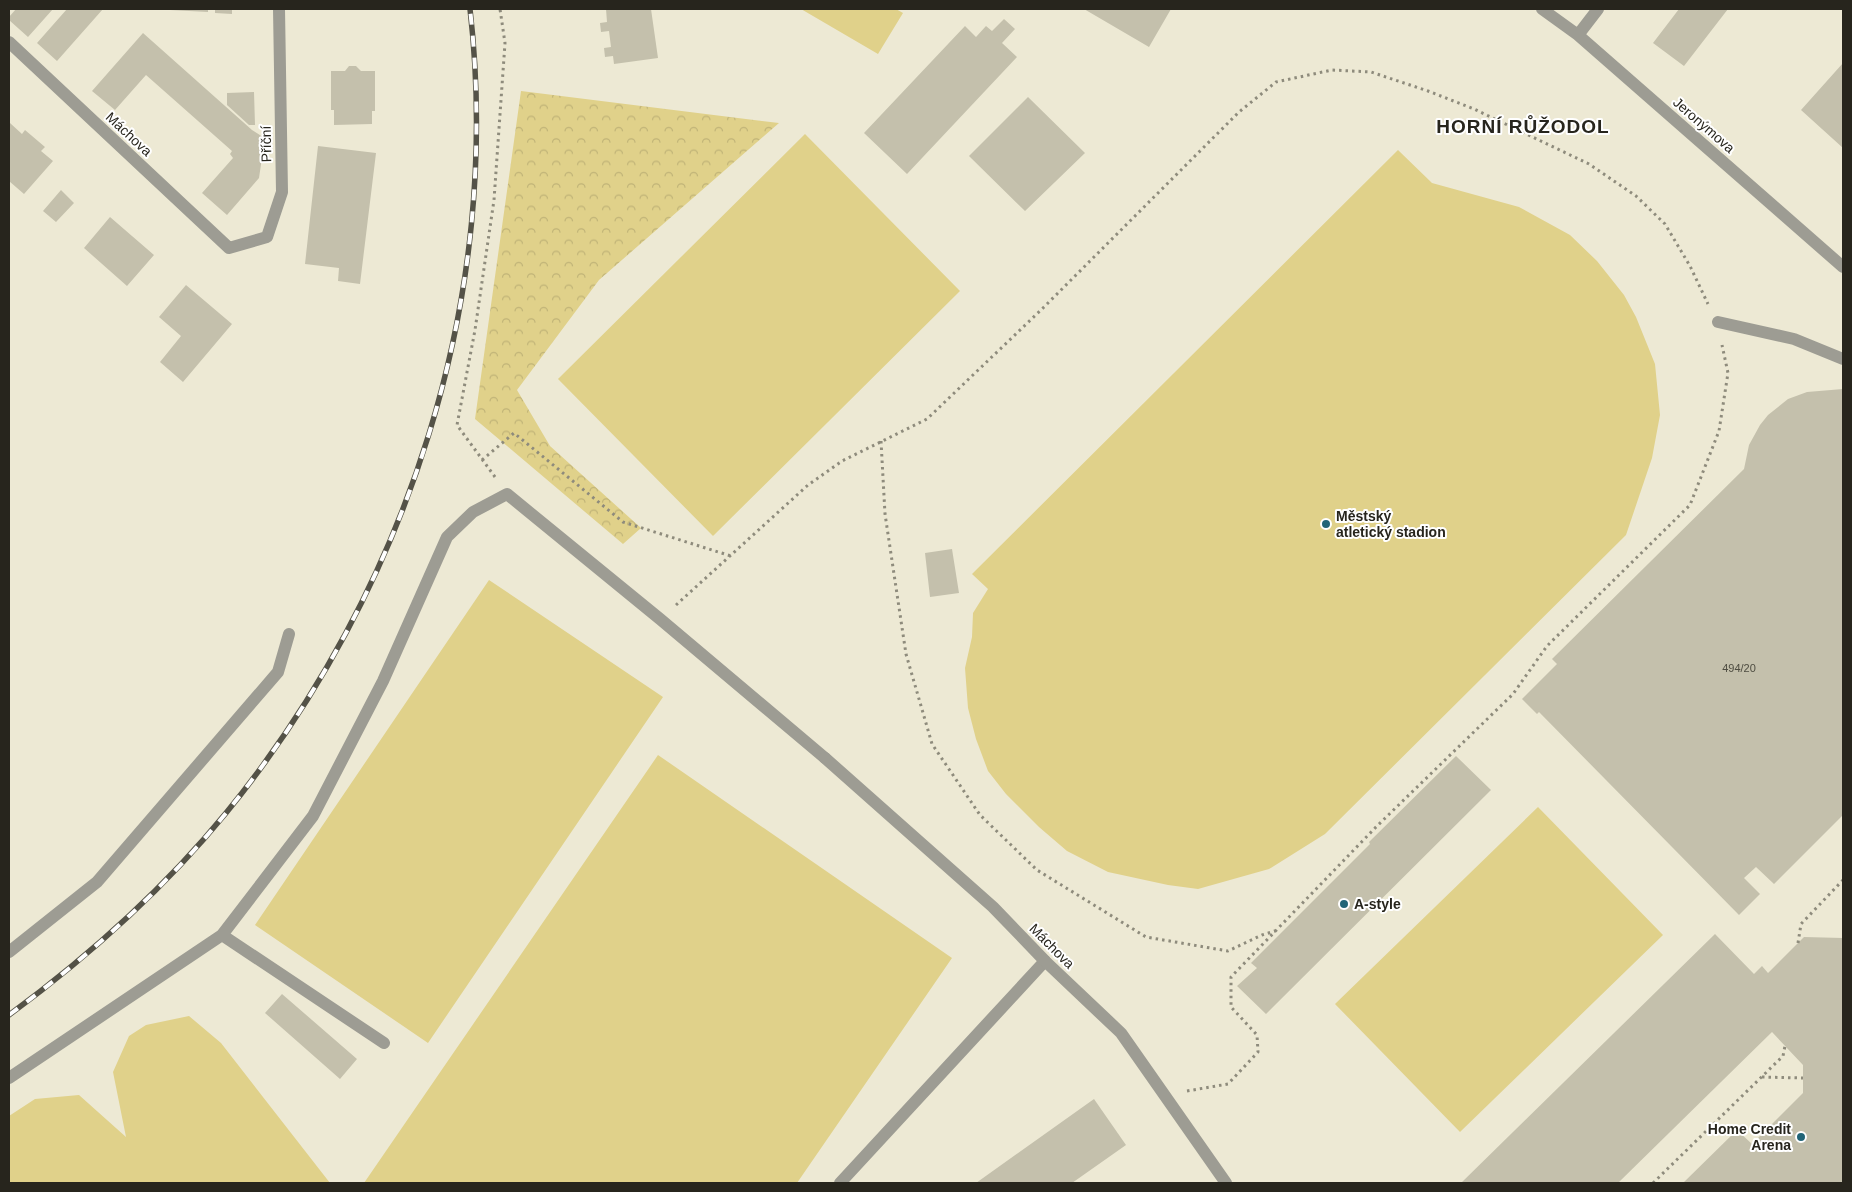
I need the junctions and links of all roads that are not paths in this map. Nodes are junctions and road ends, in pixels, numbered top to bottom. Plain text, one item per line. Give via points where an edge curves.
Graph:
1 (279, 9) edge
2 (1542, 9) edge
3 (1598, 9) edge
4 (1578, 35) junction
5 (9, 42) edge
6 (229, 248) joint
7 (1843, 267) edge
8 (1718, 322) road end
9 (1843, 359) edge
10 (289, 634) dead end
11 (222, 935) junction
12 (9, 952) edge
13 (1045, 961) junction
14 (384, 1043) dead end
15 (9, 1078) edge
16 (840, 1183) edge
17 (1226, 1183) edge

1 - 6 street, Příční via 282,192 267,238
2 - 4 street, Jeronýmova
3 - 4 street
4 - 7 street, Jeronýmova
5 - 6 street, Máchova
8 - 9 street via 1794,339
10 - 12 street via 278,672 98,882
11 - 13 street, Máchova via 313,816 383,681 447,537 473,512 507,494 825,758 993,907
11 - 14 street
11 - 15 street
13 - 16 street
13 - 17 street, Máchova via 1121,1033

